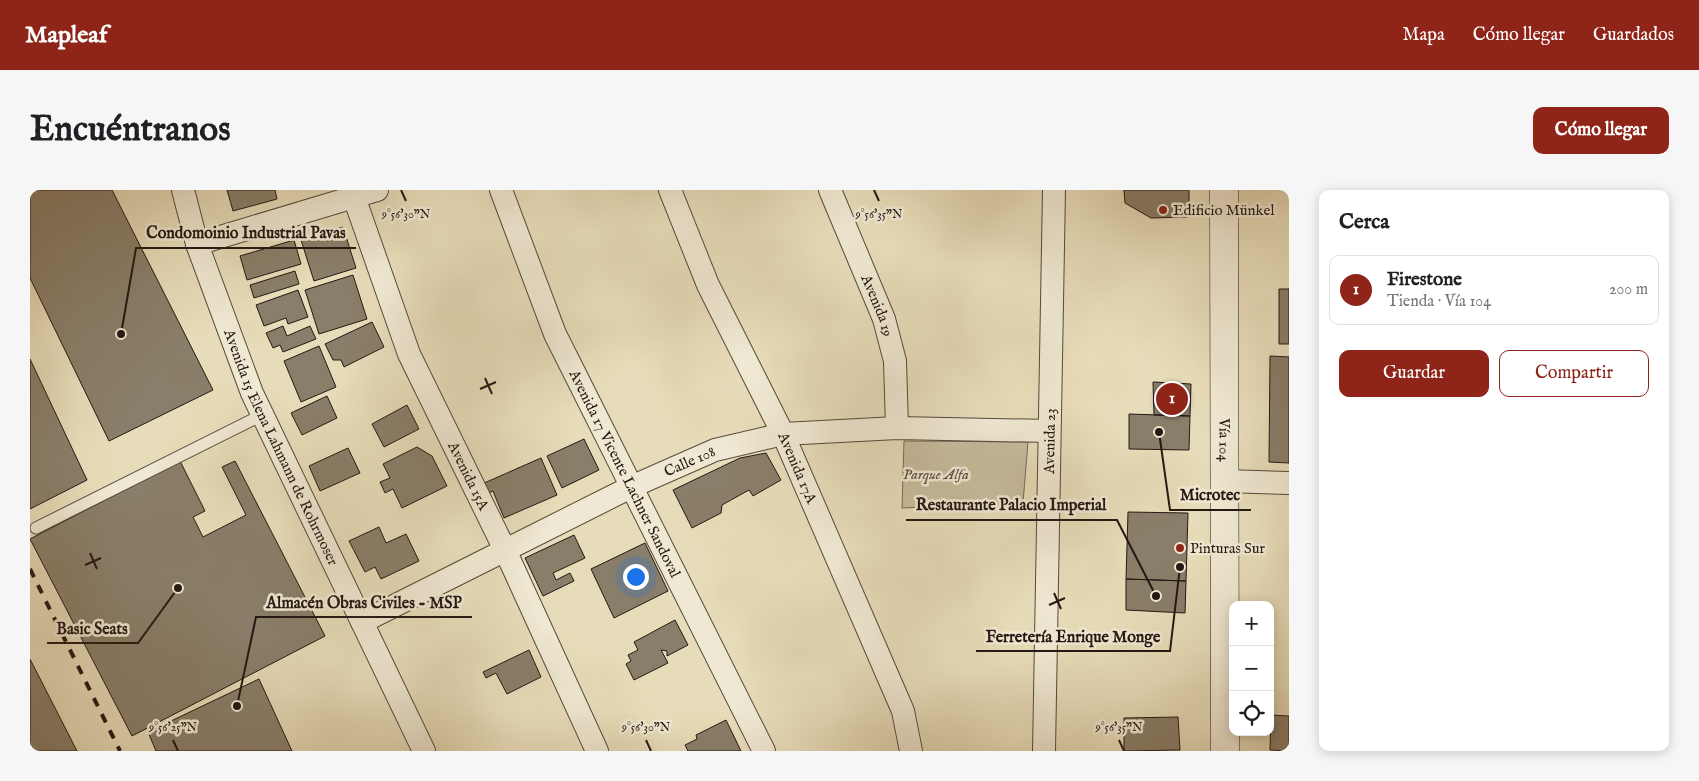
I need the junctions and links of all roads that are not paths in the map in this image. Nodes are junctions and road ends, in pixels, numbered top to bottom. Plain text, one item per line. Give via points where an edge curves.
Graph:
1 (184, 190) edge
2 (377, 190) edge
3 (501, 190) edge
4 (670, 190) edge
5 (830, 190) edge
6 (1054, 190) edge
7 (1224, 190) edge
8 (354, 197) junction
9 (197, 244) junction
10 (262, 415) junction
11 (897, 428) junction
12 (1050, 432) junction
13 (783, 434) junction
14 (1225, 481) junction
15 (1289, 483) edge
16 (631, 487) junction
17 (36, 528) dead end
18 (505, 550) junction
19 (362, 622) junction
20 (424, 751) edge
21 (597, 751) edge
22 (764, 751) edge
23 (911, 751) edge
24 (1044, 751) edge
25 (1225, 751) edge

1 - 9 street, Avenida 15 Elena Lahmann de Rohrmoser
2 - 8 street
3 - 16 street, Avenida 17 Vicente Lachner Sandoval via 555,334
4 - 13 street, Avenida 17A via 708,285
5 - 11 street, Avenida 19 via 884,319 895,361
6 - 12 street, Avenida 23
7 - 14 main road, Vía 104
8 - 9 street
8 - 18 street, Avenida 15A via 408,354
9 - 10 street, Avenida 15 Elena Lahmann de Rohrmoser
10 - 17 lane
10 - 19 street, Avenida 15 Elena Lahmann de Rohrmoser
11 - 12 street, Calle 108
11 - 13 street, Calle 108
12 - 24 street, Avenida 23
13 - 16 street, Calle 108 via 715,450
13 - 23 street, Avenida 17A via 903,711
14 - 15 street
14 - 25 main road, Vía 104
16 - 18 street, Calle 108
16 - 22 street, Avenida 17 Vicente Lachner Sandoval
18 - 19 street, Calle 108
18 - 21 street, Avenida 15A
19 - 20 street, Avenida 15 Elena Lahmann de Rohrmoser

